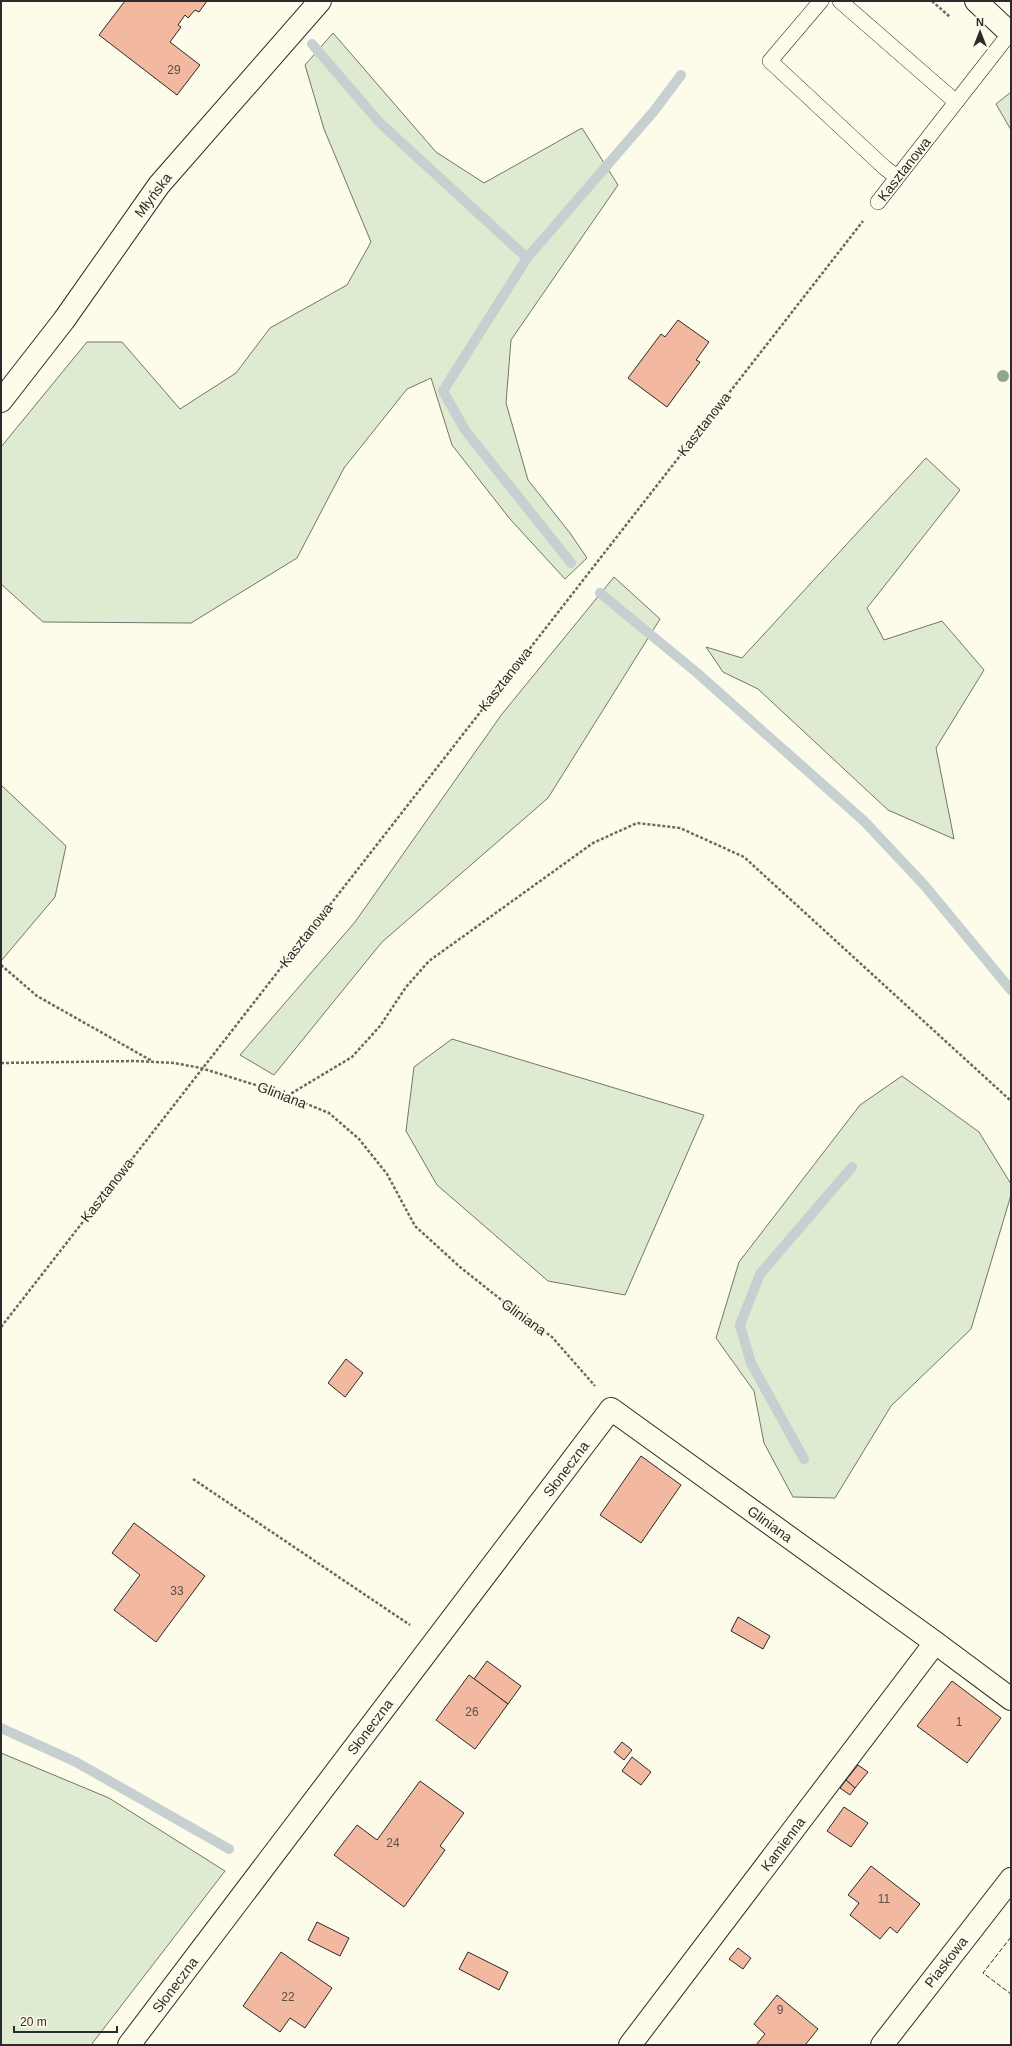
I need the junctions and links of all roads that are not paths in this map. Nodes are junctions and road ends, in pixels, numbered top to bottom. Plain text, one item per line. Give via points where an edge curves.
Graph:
1 (320, 1) edge
2 (822, 1) edge
3 (840, 1) edge
4 (976, 1) edge
5 (1010, 34) edge
6 (956, 102) junction
7 (897, 177) junction
8 (878, 202) road end
9 (1, 401) edge
10 (611, 1409) joint
11 (935, 1642) junction
12 (1011, 1699) edge
13 (1011, 1879) edge
14 (130, 2045) edge
15 (630, 2045) edge
16 (882, 2045) edge

1 - 9 street, Młyńska via 159,185 64,320
2 - 7 lane via 770,61
3 - 6 lane
4 - 5 street
5 - 6 lane, Kasztanowa
6 - 7 lane, Kasztanowa
7 - 8 lane, Kasztanowa
10 - 11 street, Gliniana
10 - 14 street, Słoneczna
11 - 12 street, Gliniana
11 - 15 street, Kamienna
13 - 16 street, Piaskowa

